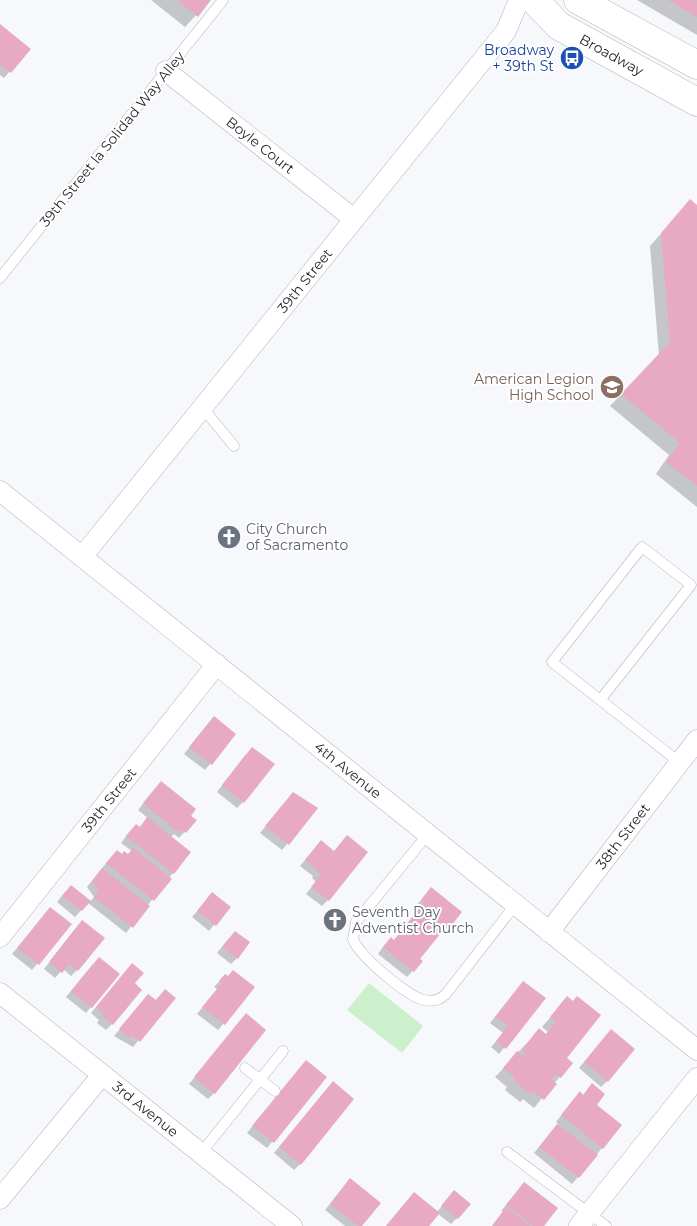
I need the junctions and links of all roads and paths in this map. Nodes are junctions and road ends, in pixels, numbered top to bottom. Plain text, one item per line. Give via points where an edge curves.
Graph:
1 (223, 0) edge
2 (520, 0) edge
3 (534, 0) edge
4 (578, 0) edge
5 (172, 59) junction
6 (697, 65) edge
7 (697, 102) edge
8 (354, 219) junction
9 (0, 278) edge
10 (202, 407) junction
11 (234, 446) dead end
12 (0, 491) edge
13 (82, 557) junction
14 (217, 664) junction
15 (601, 699) junction
16 (697, 740) edge
17 (679, 762) junction
18 (428, 834) junction
19 (515, 905) junction
20 (549, 932) junction
21 (0, 937) edge
22 (0, 993) edge
23 (697, 1050) edge
24 (284, 1051) dead end
25 (245, 1068) dead end
26 (102, 1075) junction
27 (697, 1078) edge
28 (260, 1080) junction
29 (275, 1091) dead end
30 (507, 1152) dead end
31 (201, 1153) junction
32 (0, 1199) edge
33 (584, 1220) edge
34 (292, 1226) edge
35 (606, 1226) edge

1 - 5 lane, 39th Street la Solidad Way Alley
2 - 8 street, 39th Street via 506,31
3 - 7 main road, Broadway via 559,26
4 - 6 main road
5 - 8 street, Boyle Court
5 - 9 lane, 39th Street la Solidad Way Alley
8 - 10 street, 39th Street
10 - 11 lane
10 - 13 street, 39th Street
12 - 13 street, 4th Avenue
13 - 14 street, 4th Avenue
14 - 18 street, 4th Avenue
14 - 21 street, 39th Street
15 - 15 lane via 552,662 642,546 691,585
15 - 17 lane
16 - 17 street, 38th Street
17 - 20 street, 38th Street
18 - 19 street, 4th Avenue
18 - 19 lane via 356,922 355,945 377,966 418,998 431,1001 441,998
19 - 20 street, 4th Avenue
20 - 23 street, 4th Avenue
22 - 26 street, 3rd Avenue
24 - 28 lane
25 - 28 lane
26 - 31 street, 3rd Avenue
26 - 32 street
27 - 33 street
28 - 29 lane
28 - 31 lane
30 - 33 lane
31 - 34 street, 3rd Avenue
33 - 35 lane

